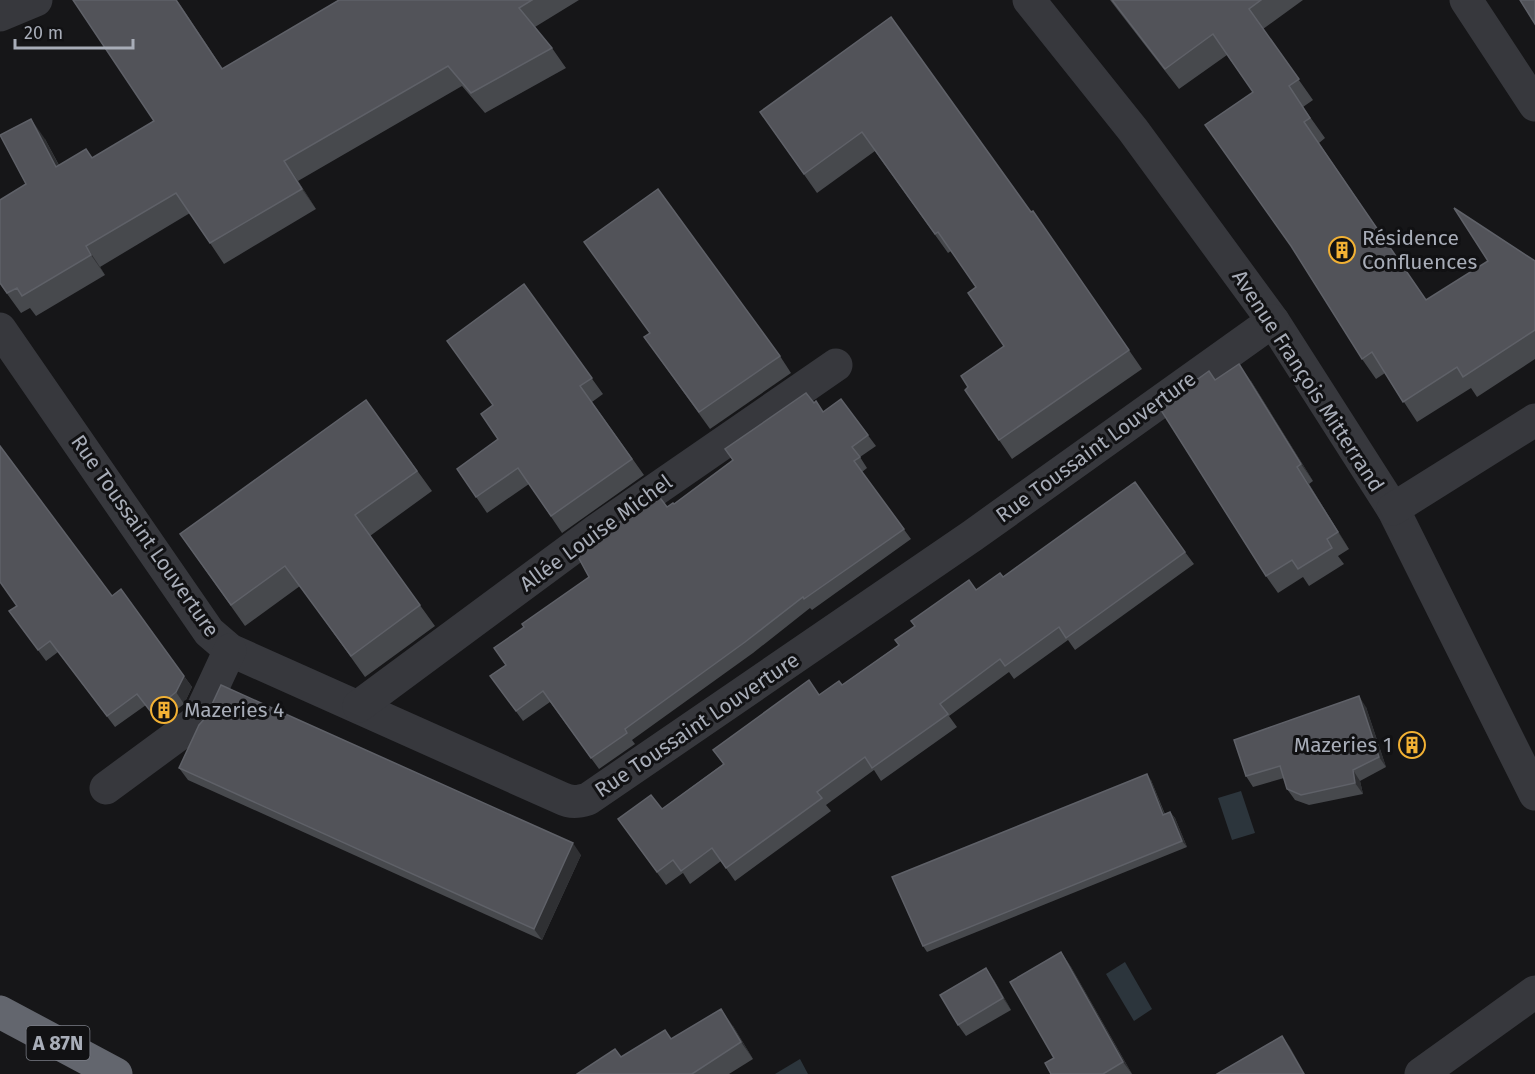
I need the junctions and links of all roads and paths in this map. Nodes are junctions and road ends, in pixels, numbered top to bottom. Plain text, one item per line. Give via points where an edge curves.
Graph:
1 (36, 0) edge
2 (1029, 0) edge
3 (1466, 0) edge
4 (0, 15) edge
5 (1535, 105) edge
6 (1273, 321) junction
7 (0, 329) edge
8 (836, 365) dead end
9 (1535, 420) edge
10 (1393, 509) junction
11 (230, 650) junction
12 (359, 706) junction
13 (106, 788) dead end
14 (1535, 794) edge
15 (1535, 992) edge
16 (0, 1012) edge
17 (116, 1074) edge
18 (1421, 1074) edge

1 - 4 street
2 - 6 street, Avenue François Mitterrand via 1133,129
3 - 5 street
6 - 10 street, Avenue François Mitterrand
6 - 12 street, Rue Toussaint Louverture via 972,536 588,799 570,802
7 - 11 street, Rue Toussaint Louverture via 209,632
8 - 12 street, Allée Louise Michel via 597,530
9 - 10 street
10 - 14 street, Avenue François Mitterrand
11 - 12 street, Rue Toussaint Louverture
11 - 13 street via 198,721
15 - 18 street
16 - 17 highway, A 87N

